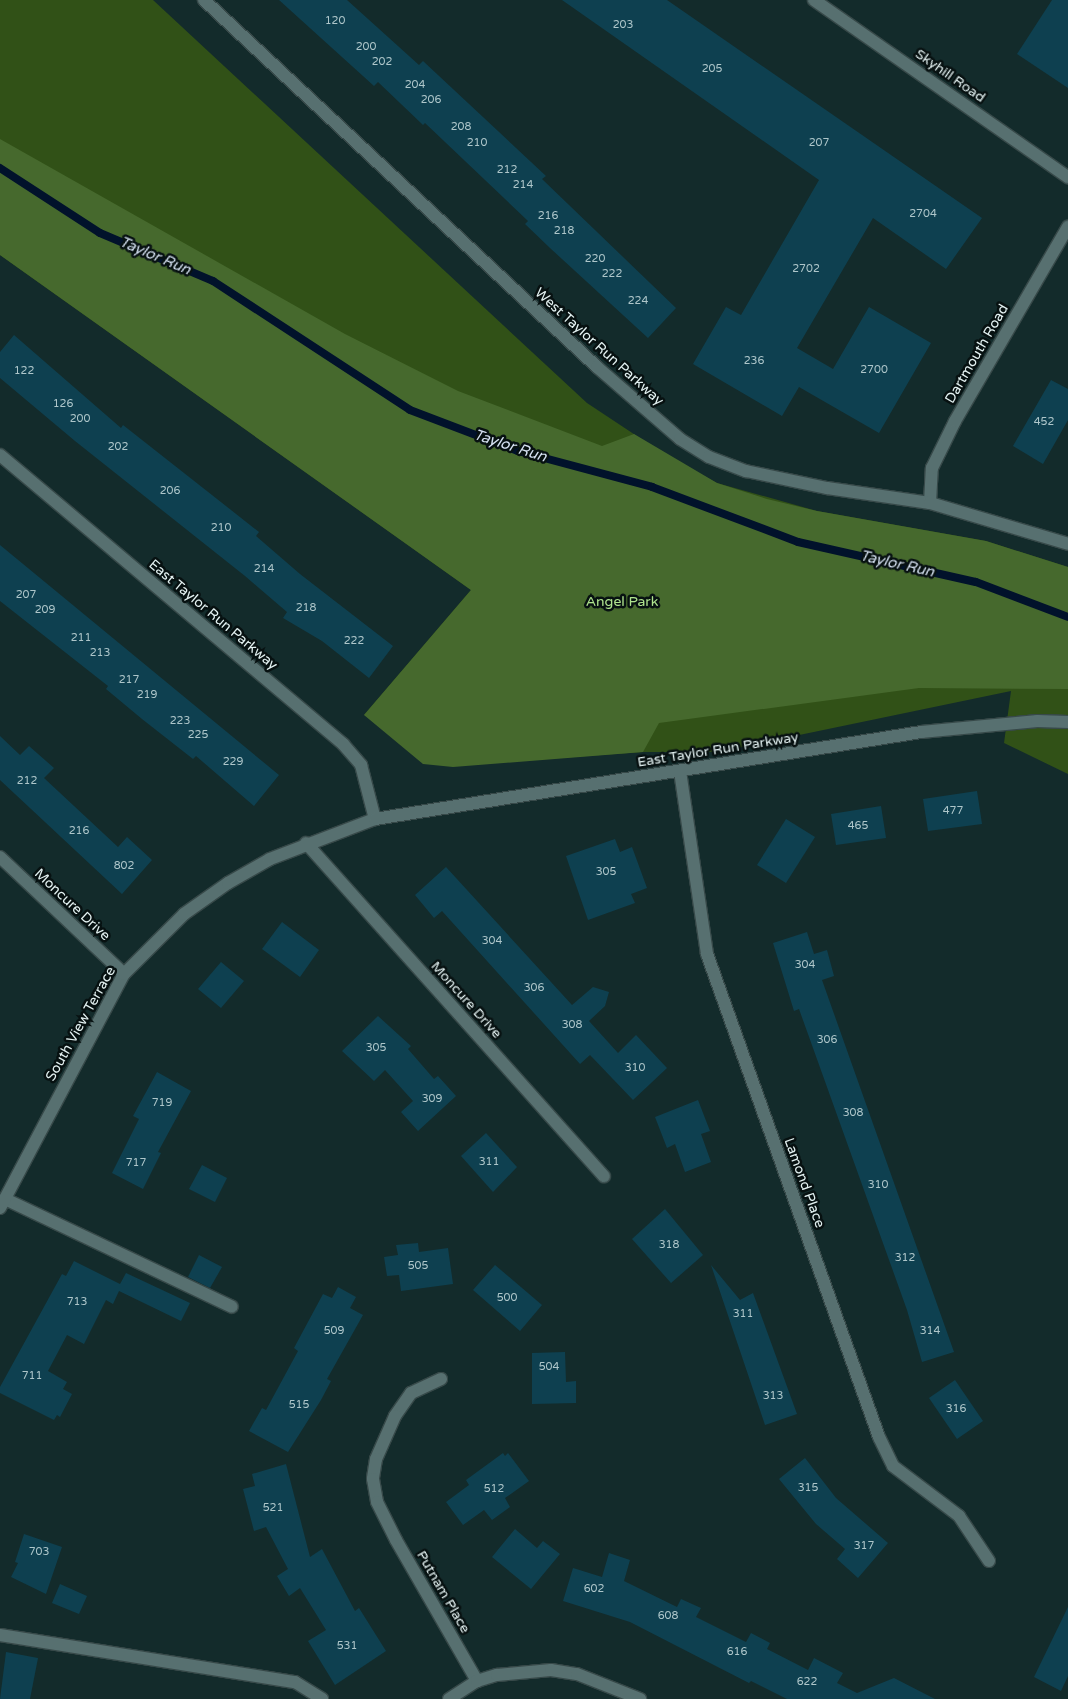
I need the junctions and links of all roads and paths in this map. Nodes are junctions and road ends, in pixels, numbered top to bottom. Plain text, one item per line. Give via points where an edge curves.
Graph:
1 (204, 0) edge
2 (814, 0) edge
3 (1068, 177) edge
4 (1068, 227) edge
5 (0, 455) edge
6 (930, 503) junction
7 (1068, 544) edge
8 (1068, 722) edge
9 (680, 771) junction
10 (375, 819) junction
11 (306, 843) junction
12 (0, 857) edge
13 (124, 974) junction
14 (604, 1176) dead end
15 (3, 1204) edge
16 (232, 1307) dead end
17 (440, 1378) dead end
18 (990, 1561) dead end
19 (0, 1635) edge
20 (477, 1681) junction
21 (322, 1699) edge
22 (449, 1699) edge
23 (640, 1699) edge

1 - 6 street, West Taylor Run Parkway via 597,367 680,439 709,457 746,471 827,488
2 - 3 street, Skyhill Road
4 - 6 street, Dartmouth Road via 955,421 932,468
5 - 10 street, East Taylor Run Parkway via 343,744 361,765
6 - 7 street, West Taylor Run Parkway
8 - 9 street, East Taylor Run Parkway via 1037,721 922,732
9 - 10 street, East Taylor Run Parkway
9 - 18 street, Lamond Place via 707,954 879,1437 893,1466 923,1492 959,1516
10 - 11 street, East Taylor Run Parkway
11 - 13 street, South View Terrace via 228,883 199,904
11 - 14 street, Moncure Drive
12 - 13 street, Moncure Drive
13 - 15 street, South View Terrace
15 - 16 street
17 - 20 street, Putnam Place via 411,1393 395,1416 376,1459 373,1479 377,1502 388,1525
19 - 21 street via 295,1682
20 - 22 street
20 - 23 street via 497,1675 551,1670 577,1674

